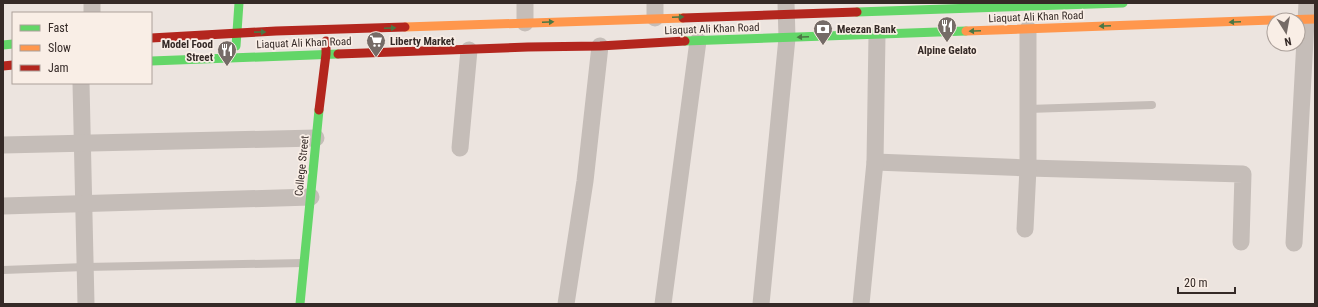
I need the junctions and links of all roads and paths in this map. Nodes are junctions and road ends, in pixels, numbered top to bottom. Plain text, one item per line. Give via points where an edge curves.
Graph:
1 (239, 3) edge
2 (525, 3) edge
3 (1123, 3) edge
4 (1050, 4) edge
5 (914, 7) edge
6 (786, 8) edge
7 (728, 9) edge
8 (655, 10) edge
9 (1310, 14) edge
10 (1266, 20) edge
11 (525, 23) junction
12 (1050, 28) junction
13 (1028, 29) junction
14 (325, 30) junction
15 (237, 32) junction
16 (877, 35) junction
17 (152, 38) edge
18 (787, 38) junction
19 (698, 41) junction
20 (600, 46) junction
21 (468, 50) junction
22 (326, 54) junction
23 (235, 58) junction
24 (152, 61) edge
25 (80, 84) edge
26 (1152, 105) dead end
27 (1028, 109) junction
28 (316, 138) junction
29 (82, 144) junction
30 (3, 145) edge
31 (460, 148) dead end
32 (875, 162) junction
33 (1028, 168) junction
34 (310, 197) junction
35 (83, 204) junction
36 (3, 206) edge
37 (1025, 229) dead end
38 (1241, 242) dead end
39 (1294, 243) dead end
40 (304, 263) junction
41 (85, 267) junction
42 (3, 270) edge
43 (86, 304) edge
44 (300, 304) edge
45 (566, 304) edge
46 (663, 304) edge
47 (761, 304) edge
48 (861, 304) edge

1 - 15 main road
2 - 11 street
3 - 4 main road, Liaquat Ali Khan Road
4 - 5 main road, Liaquat Ali Khan Road
4 - 12 street
5 - 6 main road, Liaquat Ali Khan Road
6 - 7 main road, Liaquat Ali Khan Road
6 - 18 street
8 -> 7 main road, Liaquat Ali Khan Road
11 -> 8 main road, Liaquat Ali Khan Road
9 - 39 street
10 -> 12 main road, Liaquat Ali Khan Road
14 -> 11 main road, Liaquat Ali Khan Road
12 - 13 main road, Liaquat Ali Khan Road
13 -> 16 main road, Liaquat Ali Khan Road
13 - 27 street
15 -> 14 main road, Liaquat Ali Khan Road
14 - 22 main road, College Street
15 - 17 main road, Liaquat Ali Khan Road
15 - 23 main road
16 -> 18 main road, Liaquat Ali Khan Road
16 - 32 street
18 - 19 main road, Liaquat Ali Khan Road
18 - 47 street
19 - 20 main road, Liaquat Ali Khan Road
19 - 46 street
20 - 21 main road, Liaquat Ali Khan Road
20 - 45 street via 585,181
21 - 22 main road, Liaquat Ali Khan Road
21 - 31 street
22 - 23 main road, Liaquat Ali Khan Road
22 - 28 main road, College Street
23 - 24 main road, Liaquat Ali Khan Road
25 - 29 street
26 - 27 lane
27 - 33 street
28 - 29 street
28 - 34 main road, College Street
29 - 30 street
29 - 35 street
32 - 33 street
32 - 48 street
33 - 37 street
33 - 38 street via 1243,174
34 - 35 street
34 - 40 main road, College Street
35 - 36 street
35 - 41 street
40 - 41 lane
40 - 44 main road, College Street
41 - 42 lane
41 - 43 street

